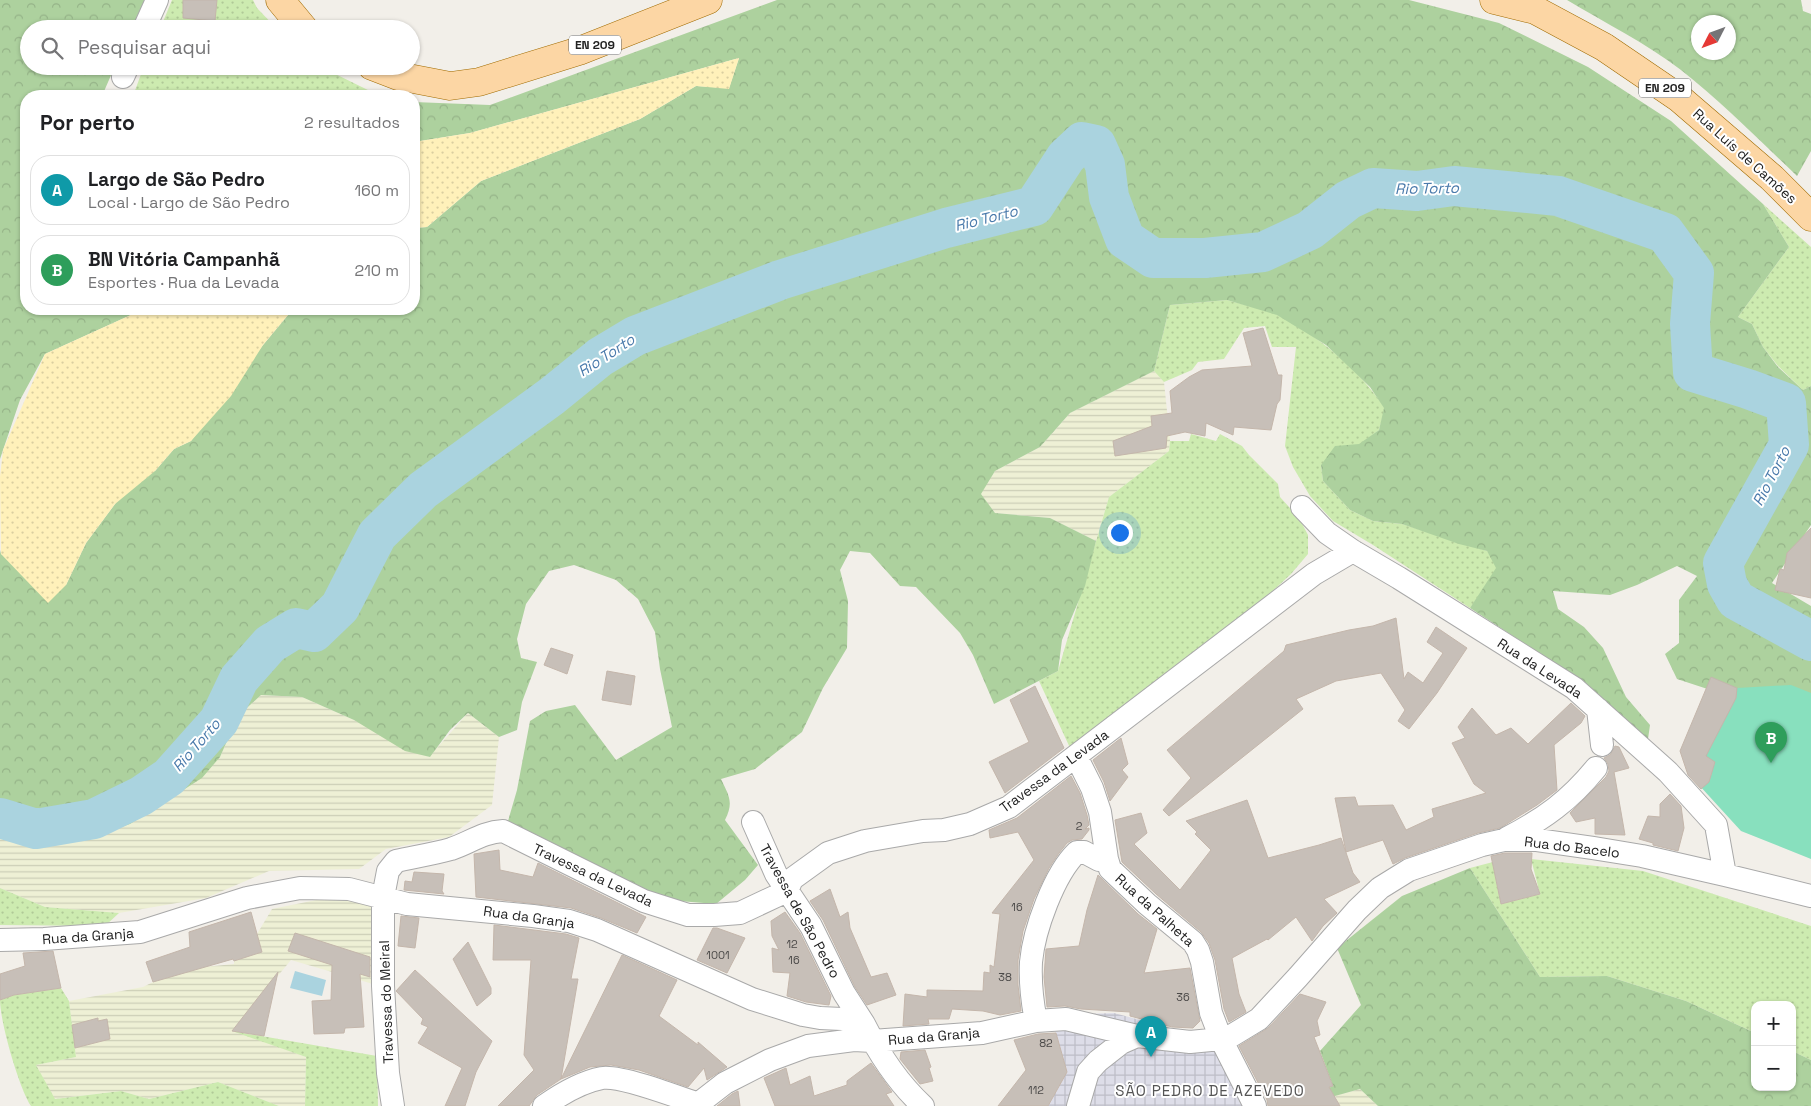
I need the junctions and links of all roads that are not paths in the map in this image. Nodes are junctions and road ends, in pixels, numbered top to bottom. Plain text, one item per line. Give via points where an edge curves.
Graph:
1 (157, 0) edge
2 (280, 0) edge
3 (708, 0) edge
4 (1494, 0) edge
5 (148, 20) edge
6 (297, 20) edge
7 (395, 75) edge
8 (1811, 216) edge
9 (1302, 507) dead end
10 (1353, 551) junction
11 (1598, 709) junction
12 (1602, 745) dead end
13 (1076, 756) junction
14 (1596, 768) dead end
15 (753, 822) dead end
16 (1504, 840) junction
17 (1107, 858) junction
18 (1725, 875) junction
19 (787, 891) junction
20 (1811, 896) edge
21 (383, 897) junction
22 (0, 940) edge
23 (1036, 1020) junction
24 (868, 1033) junction
25 (1137, 1036) junction
26 (1221, 1039) junction
27 (1088, 1072) junction
28 (699, 1105) edge
29 (393, 1106) edge
30 (544, 1106) edge
31 (923, 1106) edge
32 (1063, 1106) edge
33 (1078, 1106) edge
34 (1255, 1106) edge

1 - 5 street
2 - 6 main road
3 - 7 main road, EN 209 via 575,52 479,82 450,86
4 - 8 main road, Rua Luís de Camões / EN 209 via 1535,10 1604,46 1679,98
9 - 10 street, Rua da Levada via 1327,533
10 - 11 street, Rua da Levada via 1574,688
10 - 13 street, Travessa da Levada via 1314,574
11 - 12 street
11 - 18 street, Rua da Levada via 1668,772 1716,824
13 - 17 street, Rua da Palheta via 1100,812
13 - 19 street, Travessa da Levada via 1009,807 993,815 944,830 865,841 828,853 792,878
14 - 16 street via 1557,808
15 - 19 street, Travessa de São Pedro
16 - 18 street, Rua do Bacelo via 1537,840 1593,848
16 - 26 street, Rua do Bacelo via 1444,856 1394,878 1356,910 1258,1019
17 - 23 street via 1099,860 1077,852 1056,881 1037,932 1032,961 1032,998
17 - 26 street, Rua da Palheta via 1110,869 1193,942 1202,962 1211,1013
18 - 20 street, Rua do Bacelo
19 - 21 street, Travessa da Levada via 740,913 688,915 644,902 503,831 489,832 450,849 396,861 388,871
19 - 24 street, Travessa de São Pedro via 811,926
21 - 22 street, Rua da Granja via 349,890 300,888 247,898 140,932
21 - 24 street, Rua da Granja via 407,904 569,921 598,930 752,999 812,1017 842,1019
21 - 29 street, Travessa do Meiral via 383,986
23 - 24 street, Rua da Granja via 982,1033
23 - 25 street, Rua da Granja via 1066,1019
24 - 28 street via 854,1040 808,1046 770,1060 725,1083
24 - 31 street, Travessa de São Pedro via 904,1088
25 - 26 street, Rua da Granja via 1190,1042
25 - 27 street via 1121,1043
26 - 34 street, Rua da Palheta
27 - 32 street
27 - 33 street
28 - 30 street via 628,1081 604,1078 574,1088

